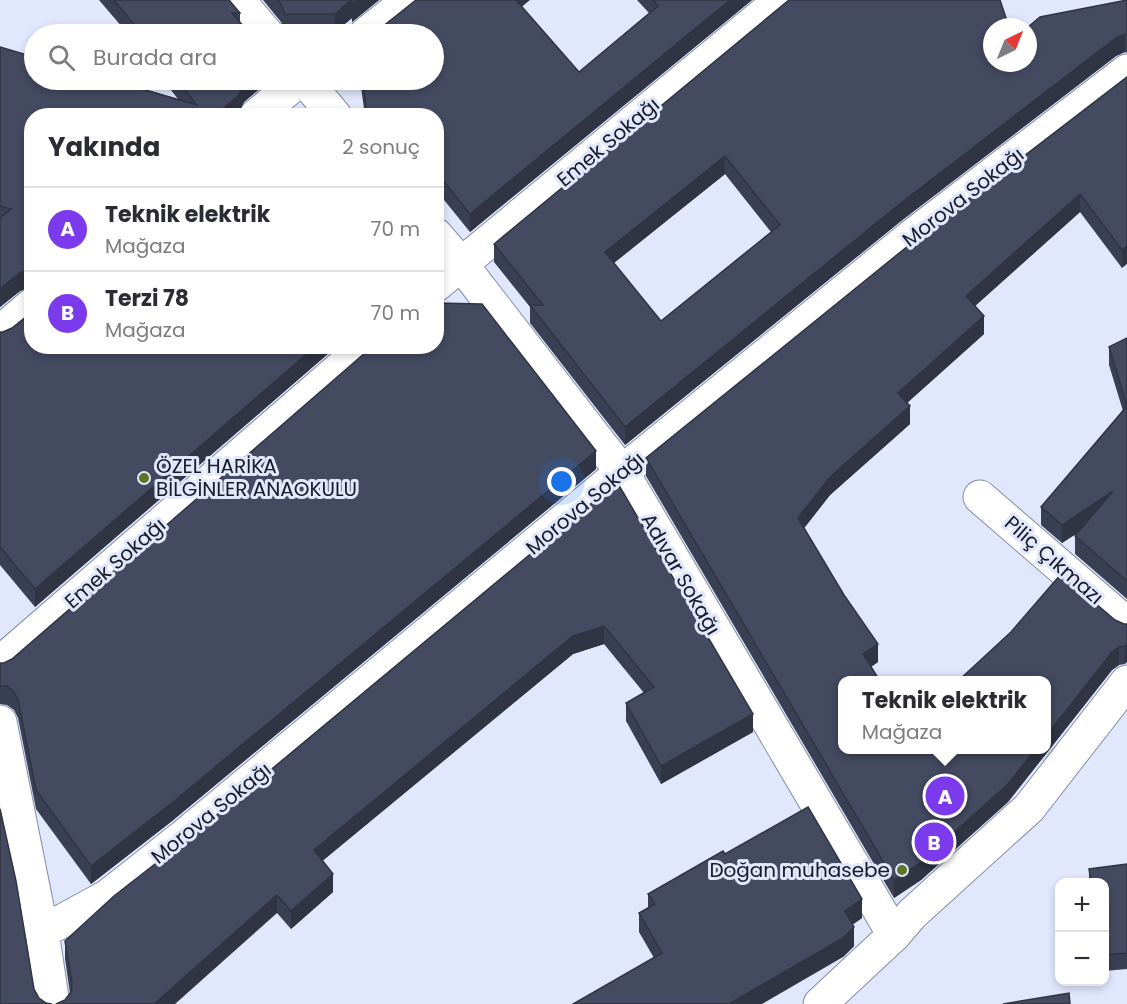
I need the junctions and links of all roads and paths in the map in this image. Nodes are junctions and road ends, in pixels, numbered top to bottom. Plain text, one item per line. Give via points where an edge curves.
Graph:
1 (238, 0) edge
2 (409, 0) edge
3 (781, 0) edge
4 (258, 24) edge
5 (379, 24) edge
6 (1127, 71) edge
7 (287, 90) edge
8 (313, 90) edge
9 (266, 108) edge
10 (328, 108) edge
11 (444, 244) edge
12 (461, 264) junction
13 (444, 278) edge
14 (24, 312) edge
15 (0, 332) edge
16 (357, 354) edge
17 (622, 472) junction
18 (980, 497) dead end
19 (1127, 624) edge
20 (0, 663) edge
21 (1127, 682) edge
22 (0, 722) edge
23 (42, 932) junction
24 (894, 935) junction
25 (53, 1004) edge
26 (820, 1004) edge

1 - 4 street
2 - 5 street
3 - 12 street, Emek Sokağı
6 - 17 street, Morova Sokağı via 912,236
7 - 9 street
8 - 10 street
11 - 12 street, Adıvar Sokağı
12 - 13 street, Emek Sokağı
12 - 17 street, Adıvar Sokağı
14 - 15 street
16 - 20 street, Emek Sokağı
17 - 23 street, Morova Sokağı via 184,836 108,896
17 - 24 street, Adıvar Sokağı
18 - 19 street, Piliç Çıkmazı
21 - 24 street via 1029,808
22 - 23 street
23 - 25 street
24 - 26 street

